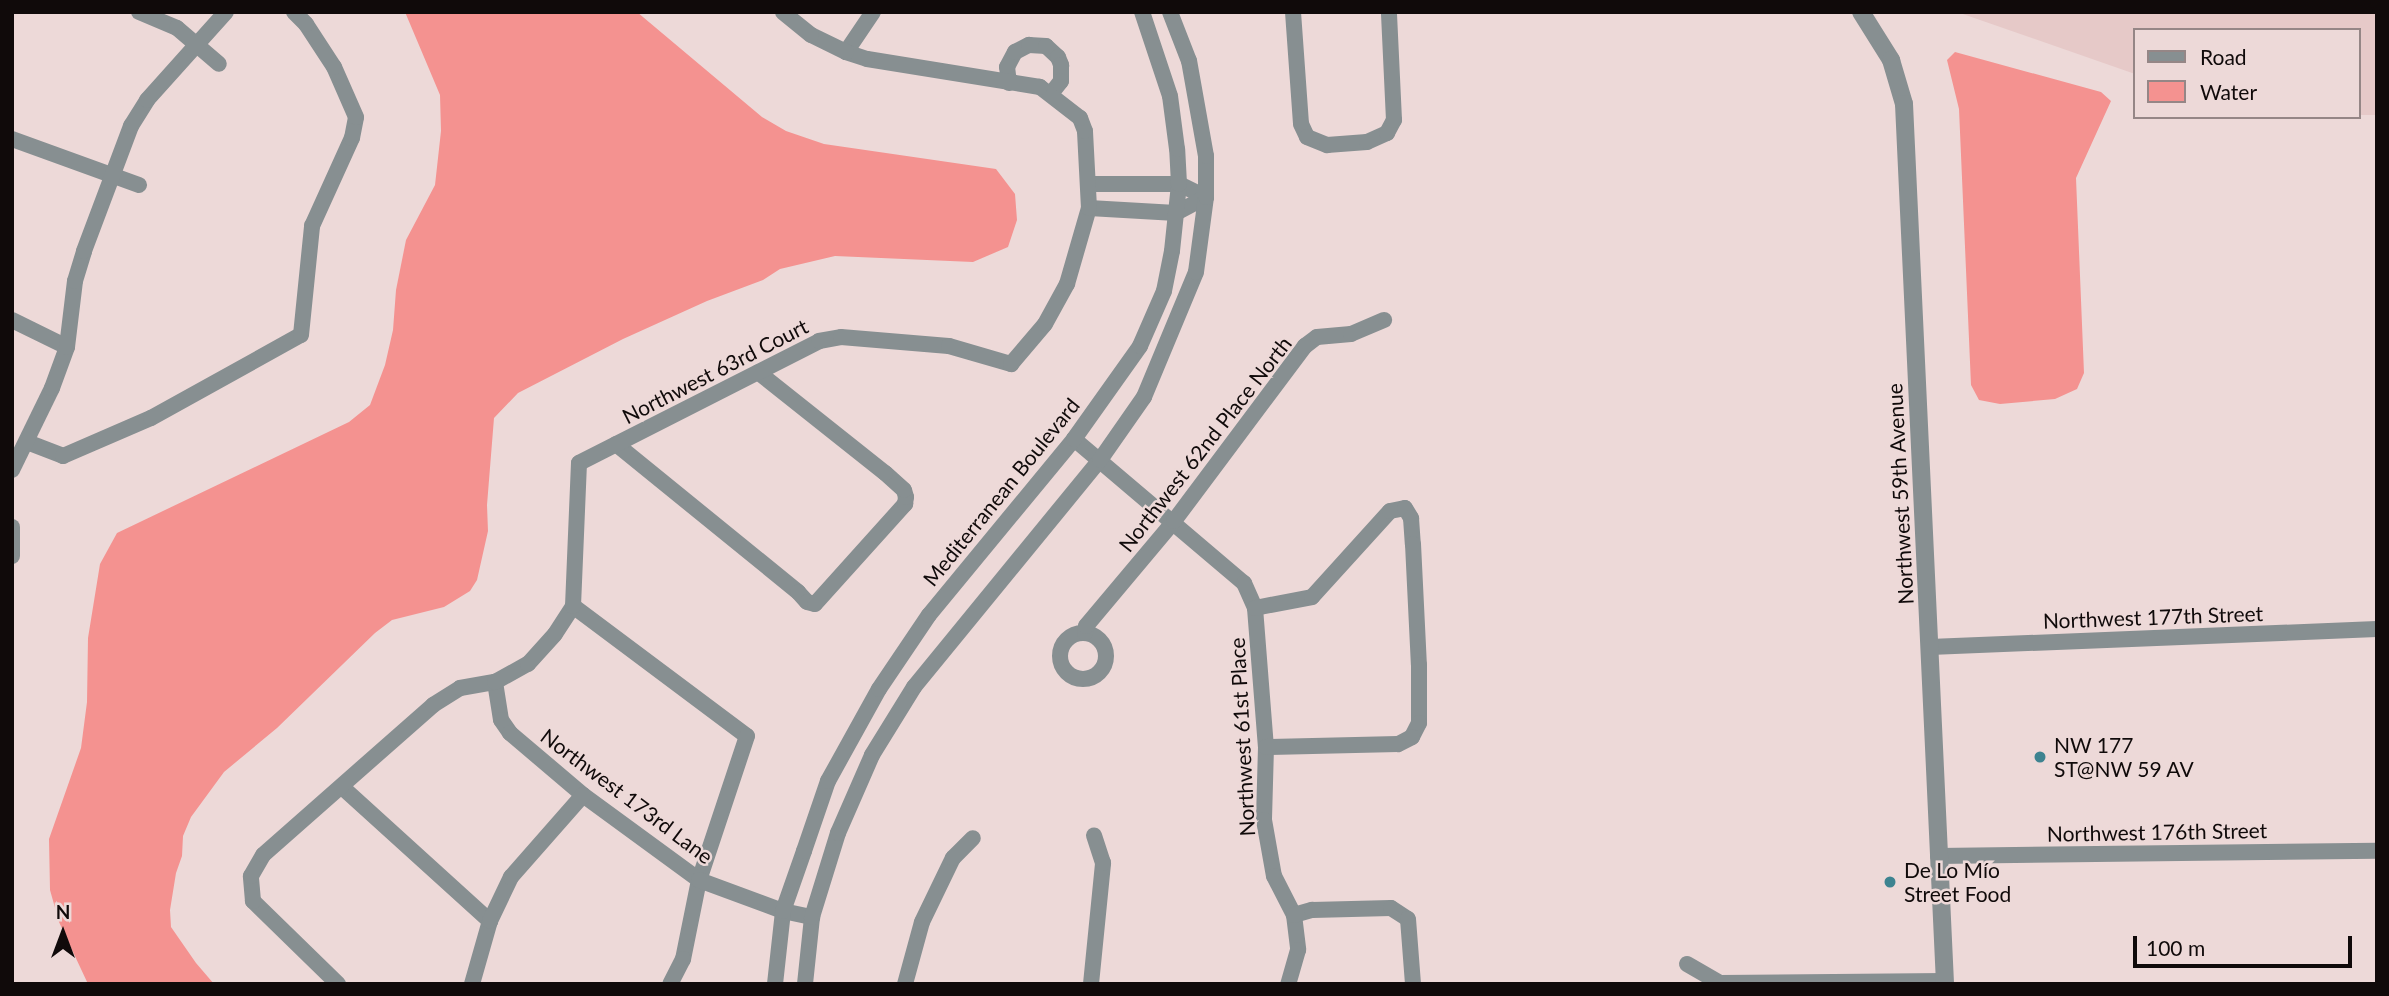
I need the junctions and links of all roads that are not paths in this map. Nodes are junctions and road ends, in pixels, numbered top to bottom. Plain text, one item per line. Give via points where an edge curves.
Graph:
1 (139, 12) edge
2 (226, 12) edge
3 (294, 12) edge
4 (783, 12) edge
5 (873, 12) edge
6 (1142, 12) edge
7 (1170, 12) edge
8 (1293, 12) edge
9 (1389, 12) edge
10 (1861, 12) edge
11 (198, 44) junction
12 (846, 52) junction
13 (219, 64) dead end
14 (1009, 83) junction
15 (1051, 94) junction
16 (12, 139) edge
17 (111, 175) junction
18 (1090, 184) junction
19 (1179, 184) junction
20 (139, 185) dead end
21 (1206, 197) junction
22 (1089, 208) junction
23 (1176, 213) junction
24 (12, 320) edge
25 (1384, 320) dead end
26 (67, 348) junction
27 (758, 372) junction
28 (1074, 439) junction
29 (27, 442) junction
30 (616, 444) junction
31 (1100, 460) junction
32 (12, 470) edge
33 (1174, 521) junction
34 (12, 527) edge
35 (12, 556) edge
36 (573, 606) junction
37 (1255, 608) junction
38 (2377, 629) edge
39 (1085, 633) dead end
40 (1930, 647) junction
41 (495, 682) junction
42 (1266, 747) junction
43 (342, 786) junction
44 (583, 794) junction
45 (1094, 835) dead end
46 (972, 838) dead end
47 (2377, 851) edge
48 (1938, 856) junction
49 (699, 880) junction
50 (783, 911) junction
51 (1294, 915) junction
52 (813, 916) junction
53 (490, 921) junction
54 (1687, 964) dead end
55 (1945, 982) edge
56 (338, 984) edge
57 (472, 984) edge
58 (670, 984) edge
59 (775, 984) edge
60 (806, 984) edge
61 (905, 984) edge
62 (1091, 984) edge
63 (1289, 984) edge
64 (1413, 984) edge

1 - 11 street via 177,28
2 - 11 street
3 - 29 street via 334,67 356,117 352,138 312,226 301,335 151,418 63,456
4 - 12 street, Northwest 63rd Court via 811,35
5 - 12 street
6 - 19 street, Mediterranean Boulevard via 1170,96
7 - 21 street via 1189,61 1206,156
8 - 9 street via 1301,124 1307,137 1327,145 1367,142 1387,133 1394,120
10 - 40 street, Northwest 59th Avenue via 1891,60 1903,104
11 - 13 street
11 - 17 street via 147,100
12 - 14 street, Northwest 63rd Court
14 - 15 street, Northwest 63rd Court via 1040,87
14 - 15 street via 1007,66 1015,52 1030,45 1046,46 1061,65 1061,81
15 - 18 street, Northwest 63rd Court via 1080,118
16 - 17 street
17 - 20 street
17 - 26 street via 75,281
18 - 19 street
18 - 22 street, Northwest 63rd Court
19 - 21 street
19 - 23 street, Mediterranean Boulevard
21 - 23 street
21 - 31 street via 1196,272 1172,334 1144,397
22 - 23 street
22 - 27 street, Northwest 63rd Court via 1067,284 1045,324 1011,364 949,346 841,337 819,341
23 - 28 street, Mediterranean Boulevard via 1164,291 1140,346
24 - 26 street
25 - 33 street, Northwest 62nd Place North via 1351,334 1317,337 1305,346
26 - 29 street
27 - 30 street, Northwest 63rd Court
27 - 30 street via 904,490 905,504 815,604
28 - 31 street
28 - 50 street, Mediterranean Boulevard via 929,615 879,689 828,781
29 - 32 street
30 - 36 street, Northwest 63rd Court via 579,463
31 - 33 street
31 - 52 street via 914,687 872,755 838,833
33 - 37 street via 1244,583
33 - 39 street, Northwest 62nd Place North via 1086,626
34 - 35 street
36 - 41 street via 528,664
36 - 49 street via 747,736
37 - 42 street, Northwest 61st Place
37 - 42 street via 1312,597 1390,511 1405,508 1411,518 1419,665 1419,723 1412,737 1398,744
38 - 40 street, Northwest 177th Street
40 - 48 street, Northwest 59th Avenue
41 - 43 street via 460,688 433,705
41 - 44 street, Northwest 173rd Lane via 501,720 510,733
42 - 51 street, Northwest 61st Place via 1264,820 1274,876
43 - 53 street
43 - 56 street via 263,855 251,876 254,901
44 - 49 street, Northwest 173rd Lane
44 - 53 street via 511,877
45 - 62 street via 1104,863
46 - 61 street via 953,858 922,922
47 - 48 street, Northwest 176th Street
48 - 55 street, Northwest 59th Avenue
49 - 50 street, Northwest 173rd Lane
49 - 58 street via 683,959
50 - 52 street, Northwest 173rd Lane
50 - 59 street, Mediterranean Boulevard
51 - 63 street, Northwest 61st Place via 1298,950
51 - 64 street via 1312,909 1391,908 1408,919
52 - 60 street
53 - 57 street
54 - 55 street via 1720,983

